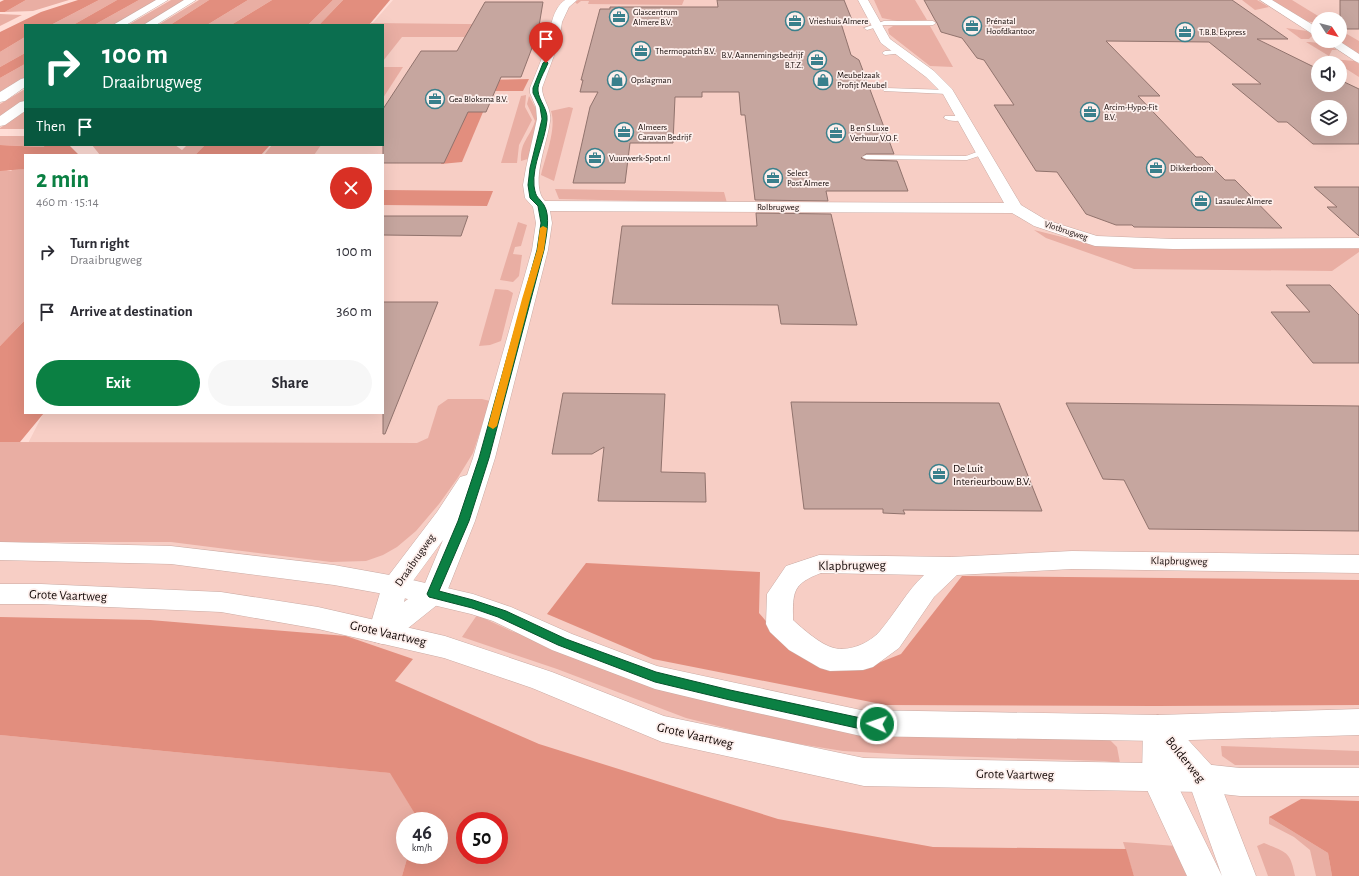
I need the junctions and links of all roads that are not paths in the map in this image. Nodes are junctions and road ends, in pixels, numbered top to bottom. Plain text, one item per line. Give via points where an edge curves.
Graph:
1 (163, 0) edge
2 (191, 0) edge
3 (572, 0) edge
4 (863, 0) edge
5 (1265, 0) edge
6 (933, 23) dead end
7 (120, 24) edge
8 (151, 24) edge
9 (872, 26) junction
10 (1311, 29) edge
11 (1342, 48) edge
12 (901, 52) junction
13 (885, 53) dead end
14 (1359, 59) edge
15 (24, 83) edge
16 (886, 90) dead end
17 (948, 92) junction
18 (0, 98) edge
19 (24, 106) edge
20 (948, 118) dead end
21 (963, 118) junction
22 (0, 122) edge
23 (982, 152) junction
24 (866, 157) dead end
25 (541, 206) junction
26 (1015, 208) junction
27 (1359, 243) edge
28 (484, 458) junction
29 (0, 551) edge
30 (1359, 564) edge
31 (951, 566) junction
32 (396, 586) junction
33 (0, 594) edge
34 (433, 594) junction
35 (382, 633) junction
36 (1359, 722) edge
37 (1158, 728) junction
38 (1203, 778) junction
39 (1158, 779) junction
40 (1359, 782) edge
41 (1205, 876) edge
42 (1239, 876) edge

1 - 7 main road
2 - 8 main road
3 - 25 main road, Draaibrugweg via 565,6 557,22 553,42 536,88 544,119 531,185 533,198
4 - 9 main road, Vlotbrugweg
5 - 10 main road
6 - 9 lane via 884,23
9 - 12 main road, Vlotbrugweg
11 - 14 main road
12 - 13 lane
12 - 17 main road, Vlotbrugweg via 930,74
15 - 18 main road
16 - 17 lane
17 - 21 main road, Vlotbrugweg
19 - 22 main road
20 - 21 lane
21 - 23 main road, Vlotbrugweg
23 - 24 lane via 967,158
23 - 26 main road, Vlotbrugweg
25 - 26 main road, Rolbrugweg
25 - 28 main road, Draaibrugweg via 544,223 540,250
26 - 27 main road, Vlotbrugweg via 1040,223 1095,241 1173,244
28 - 32 main road, Draaibrugweg via 446,518
28 - 34 main road, Draaibrugweg via 464,521
29 - 32 main road via 170,555 334,575
30 - 31 main road, Klapbrugweg via 1072,560
31 - 31 main road, Klapbrugweg via 925,590 889,640 863,659 830,660 799,642 780,624 780,594 794,572 819,564
32 - 34 main road
32 - 35 main road, Draaibrugweg
33 - 35 main road, Grote Vaartweg via 221,602 270,609
34 - 35 main road, Draaibrugweg
34 - 37 main road via 502,614 562,642 655,677 861,724
35 - 39 main road, Grote Vaartweg via 445,647 542,680 662,730 864,772
36 - 37 main road
37 - 38 main road, Bolderweg
37 - 39 main road, Bolderweg
38 - 39 main road, Grote Vaartweg
38 - 40 main road, Grote Vaartweg via 1240,782
38 - 42 main road, Bolderweg
39 - 41 main road, Bolderweg

